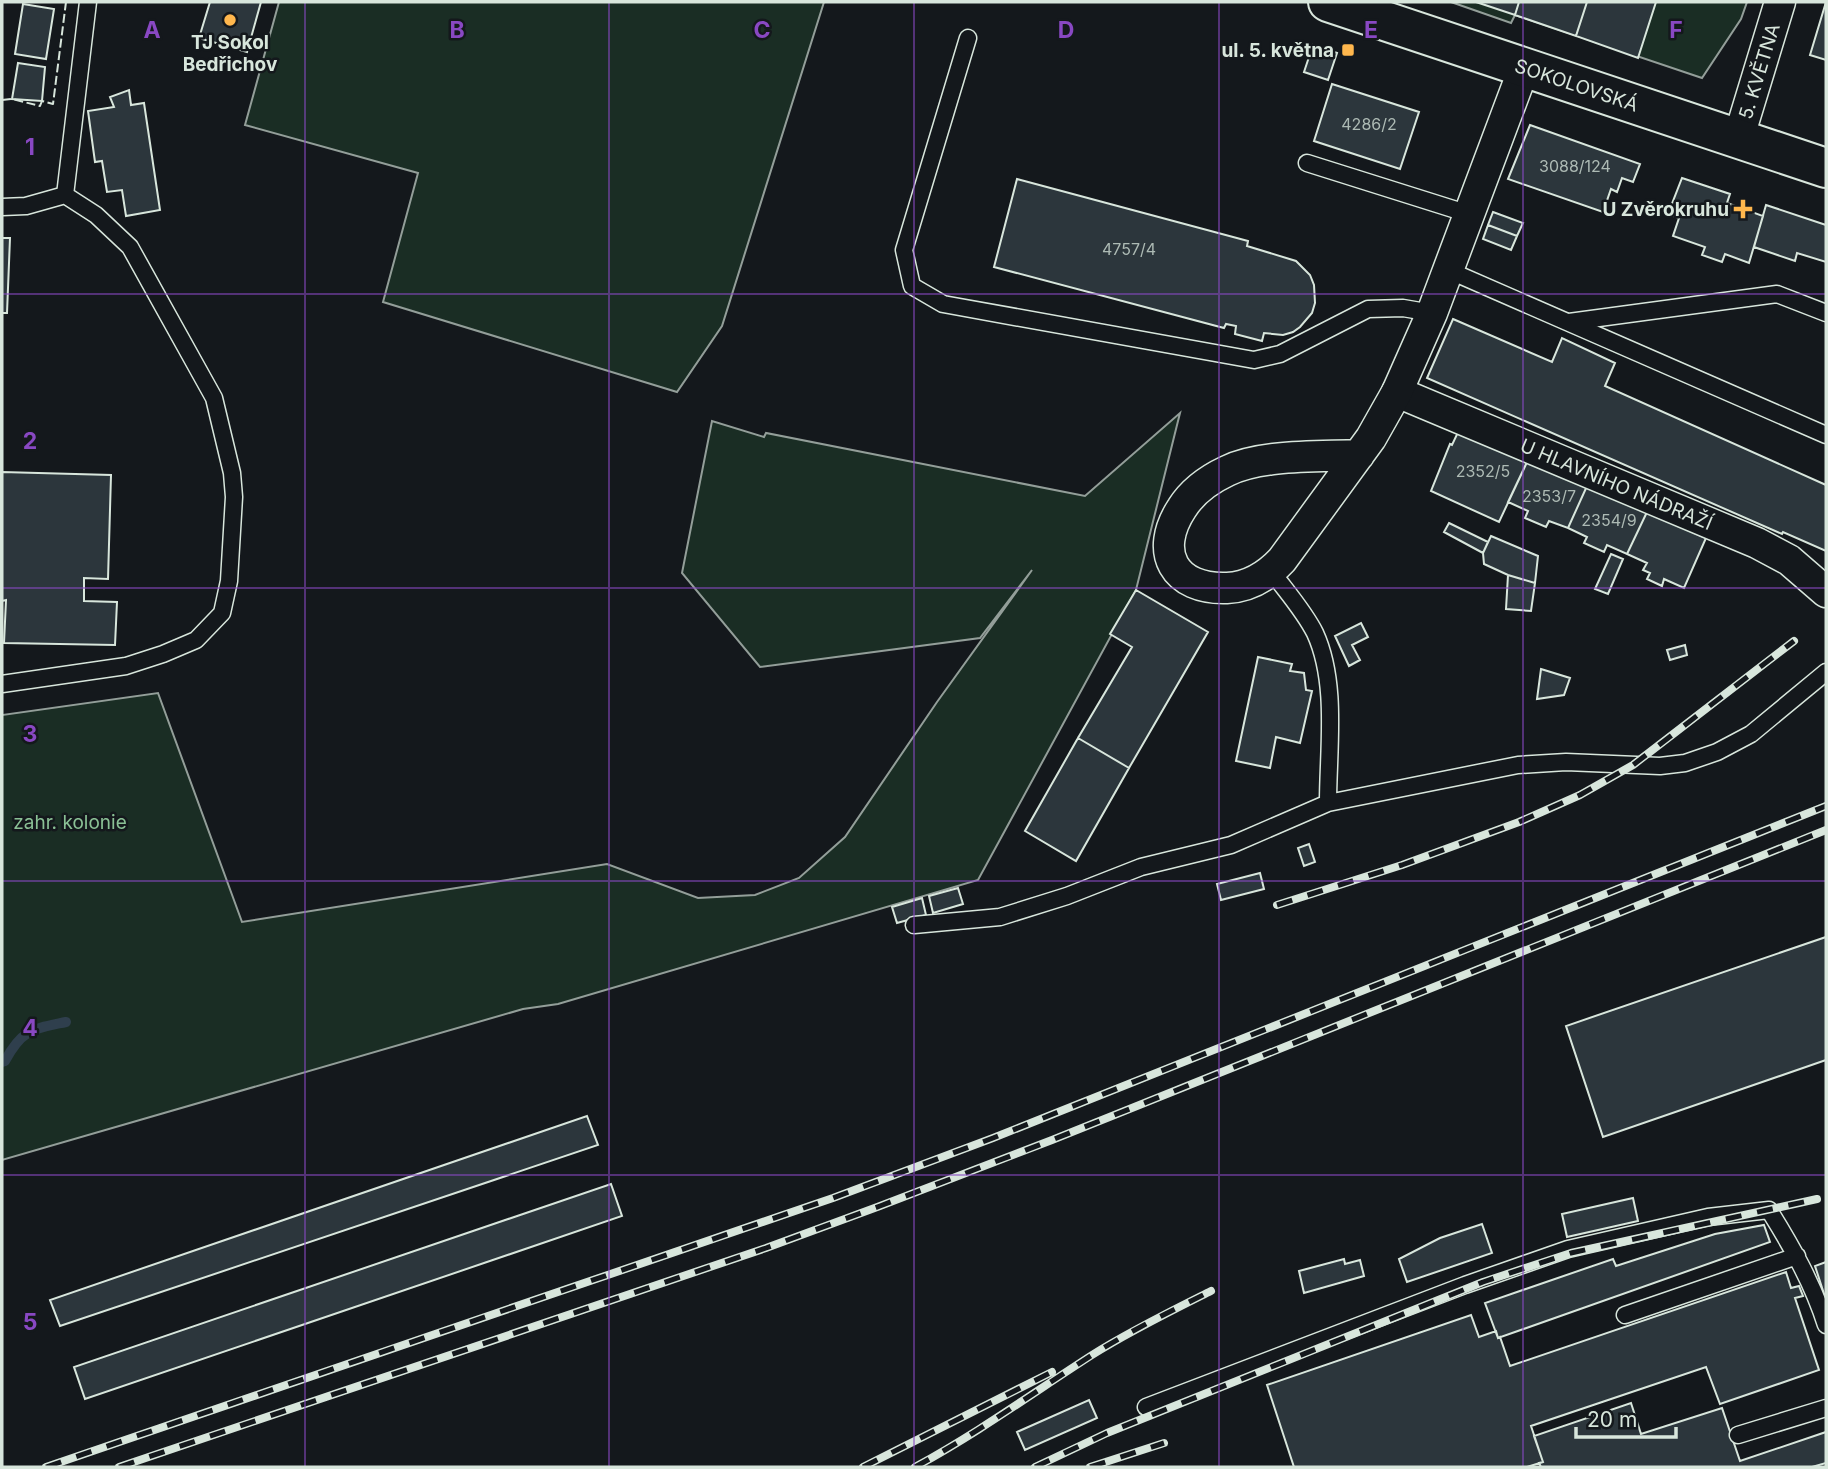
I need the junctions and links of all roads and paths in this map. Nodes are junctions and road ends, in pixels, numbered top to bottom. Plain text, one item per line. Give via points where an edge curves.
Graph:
1 (88, 2) edge
2 (1328, 2) edge
3 (1780, 2) edge
4 (968, 38) dead end
5 (1524, 68) junction
6 (1738, 140) junction
7 (1307, 163) dead end
8 (1826, 168) edge
9 (65, 195) junction
10 (2, 207) edge
11 (1469, 214) junction
12 (1448, 270) junction
13 (1432, 313) junction
14 (1826, 313) edge
15 (1567, 322) junction
16 (1397, 392) junction
17 (1826, 435) edge
18 (1359, 455) junction
19 (1272, 572) junction
20 (1826, 592) edge
21 (1826, 672) edge
22 (2, 684) edge
23 (1328, 803) junction
24 (914, 925) dead end
25 (1797, 1256) junction
26 (1625, 1315) dead end
27 (1826, 1325) edge
28 (1146, 1407) dead end
29 (1826, 1408) edge
30 (1738, 1435) dead end

1 - 9 lane
2 - 5 street, SOKOLOVSKÁ
3 - 6 street, 5. KVĚTNA
4 - 13 lane via 904,250 912,286 922,292 943,304 1254,360 1280,354 1368,309
5 - 6 street, SOKOLOVSKÁ
5 - 11 street
6 - 8 street, SOKOLOVSKÁ
7 - 11 lane
9 - 10 lane
9 - 22 lane via 96,215 130,247 214,398 234,497 229,581 222,614 196,640 126,666
11 - 12 street
12 - 13 street
12 - 15 lane
13 - 16 street
14 - 15 lane via 1777,294
15 - 17 lane
16 - 18 street
16 - 20 street, U HLAVNÍHO NÁDRAŽÍ via 1757,543 1789,560
18 - 19 street
18 - 19 street via 1243,465 1205,484 1183,506 1169,548 1181,576 1192,584 1233,588
19 - 23 lane via 1314,631 1325,660
21 - 23 lane via 1751,734 1685,763 1518,765
23 - 24 lane via 1231,845 1141,867 1000,917
25 - 26 lane
25 - 27 lane
25 - 28 lane via 1769,1210 1708,1217 1556,1254
29 - 30 lane

